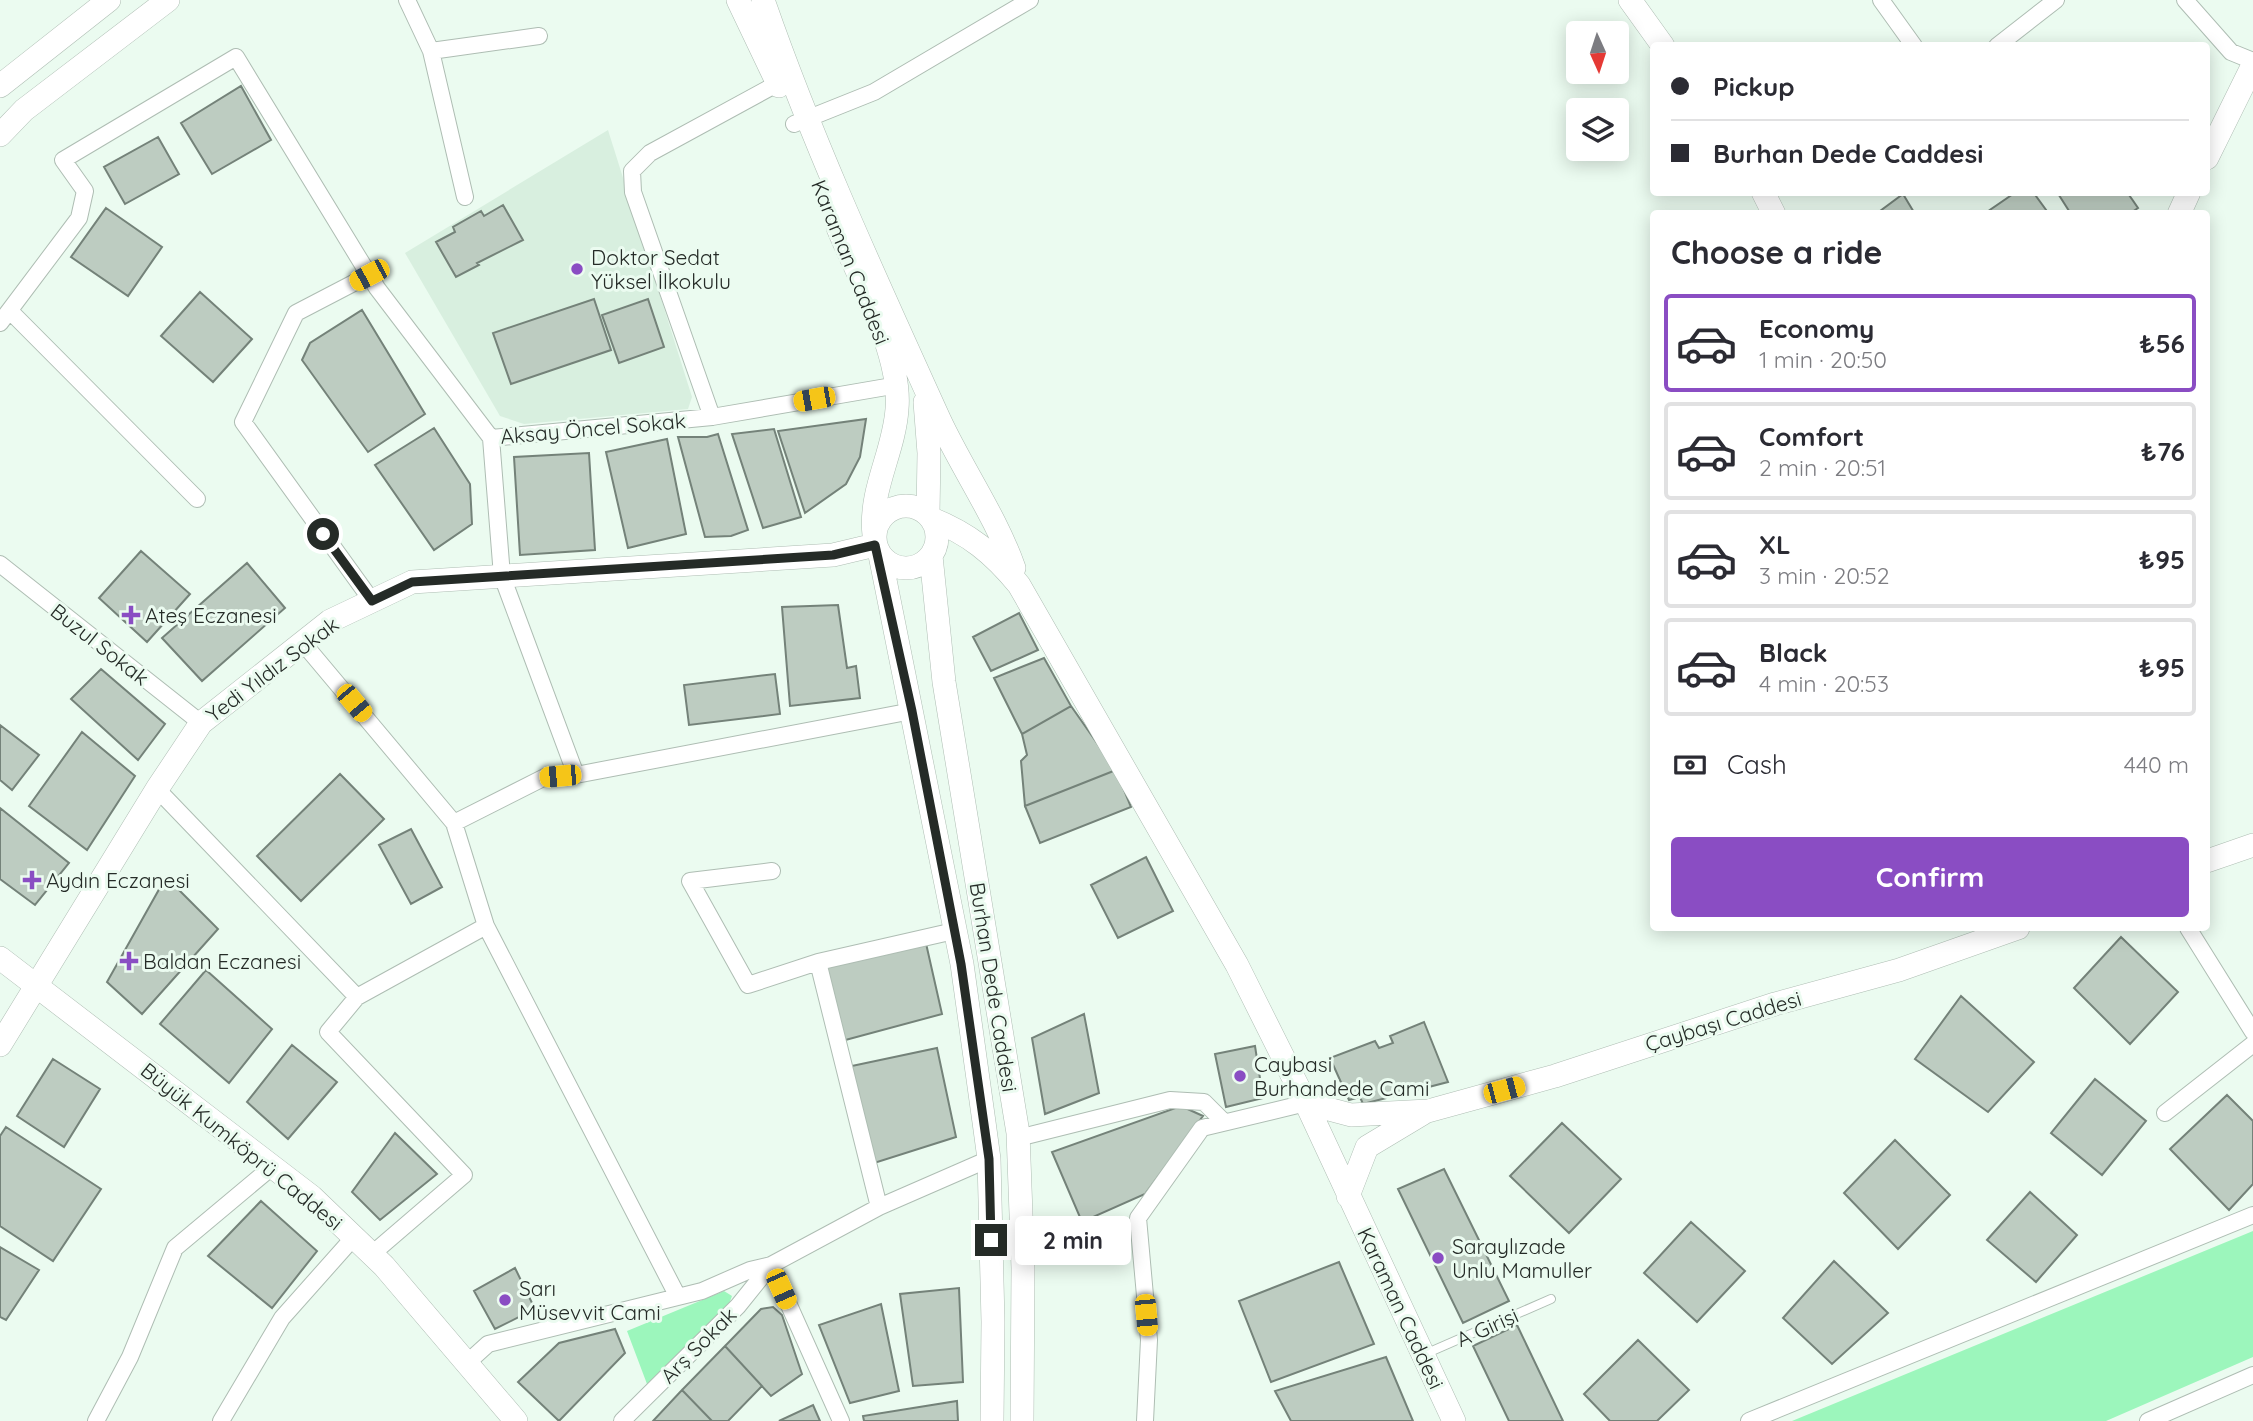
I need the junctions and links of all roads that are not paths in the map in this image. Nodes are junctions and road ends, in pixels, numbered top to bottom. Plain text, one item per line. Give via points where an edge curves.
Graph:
1 (108, 0) edge
2 (168, 0) edge
3 (407, 0) edge
4 (738, 0) edge
5 (763, 0) edge
6 (1630, 0) edge
7 (1881, 0) edge
8 (2056, 0) edge
9 (2185, 0) edge
10 (1022, 2) edge
11 (539, 36) dead end
12 (1660, 42) edge
13 (1911, 42) edge
14 (2002, 42) edge
15 (431, 51) junction
16 (2253, 63) edge
17 (784, 81) junction
18 (0, 86) edge
19 (800, 121) junction
20 (0, 135) edge
21 (2210, 152) edge
22 (465, 197) dead end
23 (369, 275) junction
24 (5, 318) edge
25 (921, 376) junction
26 (898, 385) junction
27 (712, 417) junction
28 (491, 438) junction
29 (197, 499) dead end
30 (930, 517) junction
31 (876, 545) junction
32 (930, 556) junction
33 (0, 564) edge
34 (502, 576) junction
35 (1019, 584) junction
36 (372, 601) junction
37 (303, 643) junction
38 (912, 711) junction
39 (201, 723) junction
40 (576, 775) junction
41 (156, 789) junction
42 (454, 823) junction
43 (2253, 845) edge
44 (2210, 860) edge
45 (772, 871) dead end
46 (486, 926) junction
47 (954, 930) junction
48 (2010, 931) edge
49 (2190, 931) edge
50 (0, 958) edge
51 (818, 962) junction
52 (30, 995) junction
53 (357, 997) junction
54 (2253, 1032) edge
55 (2253, 1044) edge
56 (0, 1045) edge
57 (1306, 1103) junction
58 (1428, 1111) junction
59 (2165, 1113) dead end
60 (1224, 1122) junction
61 (1018, 1138) junction
62 (989, 1159) junction
63 (273, 1166) junction
64 (1348, 1196) junction
65 (879, 1207) junction
66 (2253, 1215) edge
67 (354, 1237) junction
68 (372, 1254) junction
69 (771, 1265) junction
70 (678, 1297) junction
71 (1550, 1299) dead end
72 (1423, 1355) junction
73 (467, 1363) junction
74 (2253, 1375) edge
75 (223, 1420) edge
76 (96, 1421) edge
77 (516, 1421) edge
78 (622, 1421) edge
79 (841, 1421) edge
80 (992, 1421) edge
81 (1021, 1421) edge
82 (1145, 1421) edge
83 (1454, 1421) edge
84 (1749, 1421) edge
85 (2148, 1421) edge

1 - 18 street
2 - 20 street via 24,110
3 - 15 street
4 - 17 street, Karaman Caddesi
5 - 17 street, Karaman Caddesi
6 - 12 street
7 - 13 street
8 - 14 street
9 - 16 street via 2231,52
10 - 19 street via 874,92
11 - 15 street
15 - 22 street
16 - 21 street
17 - 19 street, Karaman Caddesi
17 - 27 street via 650,153 632,171 633,192
19 - 25 street, Karaman Caddesi
19 - 26 street, Karaman Caddesi
23 - 24 street, Aksay Öncel Sokak via 236,57 63,160 85,191 79,218
23 - 28 street, Aksay Öncel Sokak
23 - 36 street via 296,313 243,422
24 - 29 street
25 - 30 street, Karaman Caddesi
25 - 35 street, Karaman Caddesi via 1009,553
26 - 27 street, Aksay Öncel Sokak
26 - 31 street, Karaman Caddesi via 892,442 876,485 872,516
27 - 28 street, Aksay Öncel Sokak
28 - 34 street
30 - 31 street via 911,506 890,509 882,516
30 - 32 street via 937,539
30 - 35 street via 985,547
31 - 32 street via 896,566 906,568
31 - 34 street, Yedi Yıldız Sokak via 833,555
31 - 38 street, Burhan Dede Caddesi
32 - 61 street, Burhan Dede Caddesi via 944,682
33 - 39 street, Buzul Sokak
34 - 36 street, Yedi Yıldız Sokak via 412,582
34 - 40 street
35 - 57 street, Karaman Caddesi via 1237,965
36 - 37 street, Yedi Yıldız Sokak via 330,621
37 - 39 street, Yedi Yıldız Sokak
37 - 42 street
38 - 40 street
38 - 47 street, Burhan Dede Caddesi
39 - 41 street, Yedi Yıldız Sokak
40 - 42 street via 545,777
41 - 52 street, Yedi Yıldız Sokak
41 - 53 street
42 - 46 street
43 - 44 street
45 - 51 street via 690,881 748,985
46 - 53 street
46 - 70 street
47 - 51 street
47 - 62 street, Burhan Dede Caddesi
48 - 58 street, Çaybaşı Caddesi via 1899,970
49 - 54 street
50 - 52 street, Büyük Kumköprü Caddesi
51 - 65 street
52 - 56 street, Yedi Yıldız Sokak
52 - 63 street, Büyük Kumköprü Caddesi
53 - 68 street via 328,1032 464,1175
55 - 59 street
57 - 58 street via 1351,1115
57 - 60 street
57 - 64 street, Karaman Caddesi
58 - 64 street via 1367,1147
60 - 61 street via 1204,1102 1170,1100
60 - 82 street via 1202,1128 1138,1218 1149,1340
61 - 81 street, Burhan Dede Caddesi via 1023,1268
62 - 65 street
62 - 80 street, Burhan Dede Caddesi
63 - 67 street, Büyük Kumköprü Caddesi
63 - 76 street via 175,1248 130,1357
64 - 72 street, Karaman Caddesi
65 - 69 street
66 - 84 street
67 - 68 street, Büyük Kumköprü Caddesi
67 - 75 street via 282,1318
68 - 73 street, Büyük Kumköprü Caddesi
69 - 70 street
69 - 78 street, Arş Sokak via 738,1306
69 - 79 street
70 - 73 street via 488,1344
71 - 72 lane, A Girişi
72 - 83 street, Karaman Caddesi
73 - 77 street, Büyük Kumköprü Caddesi
74 - 85 street

